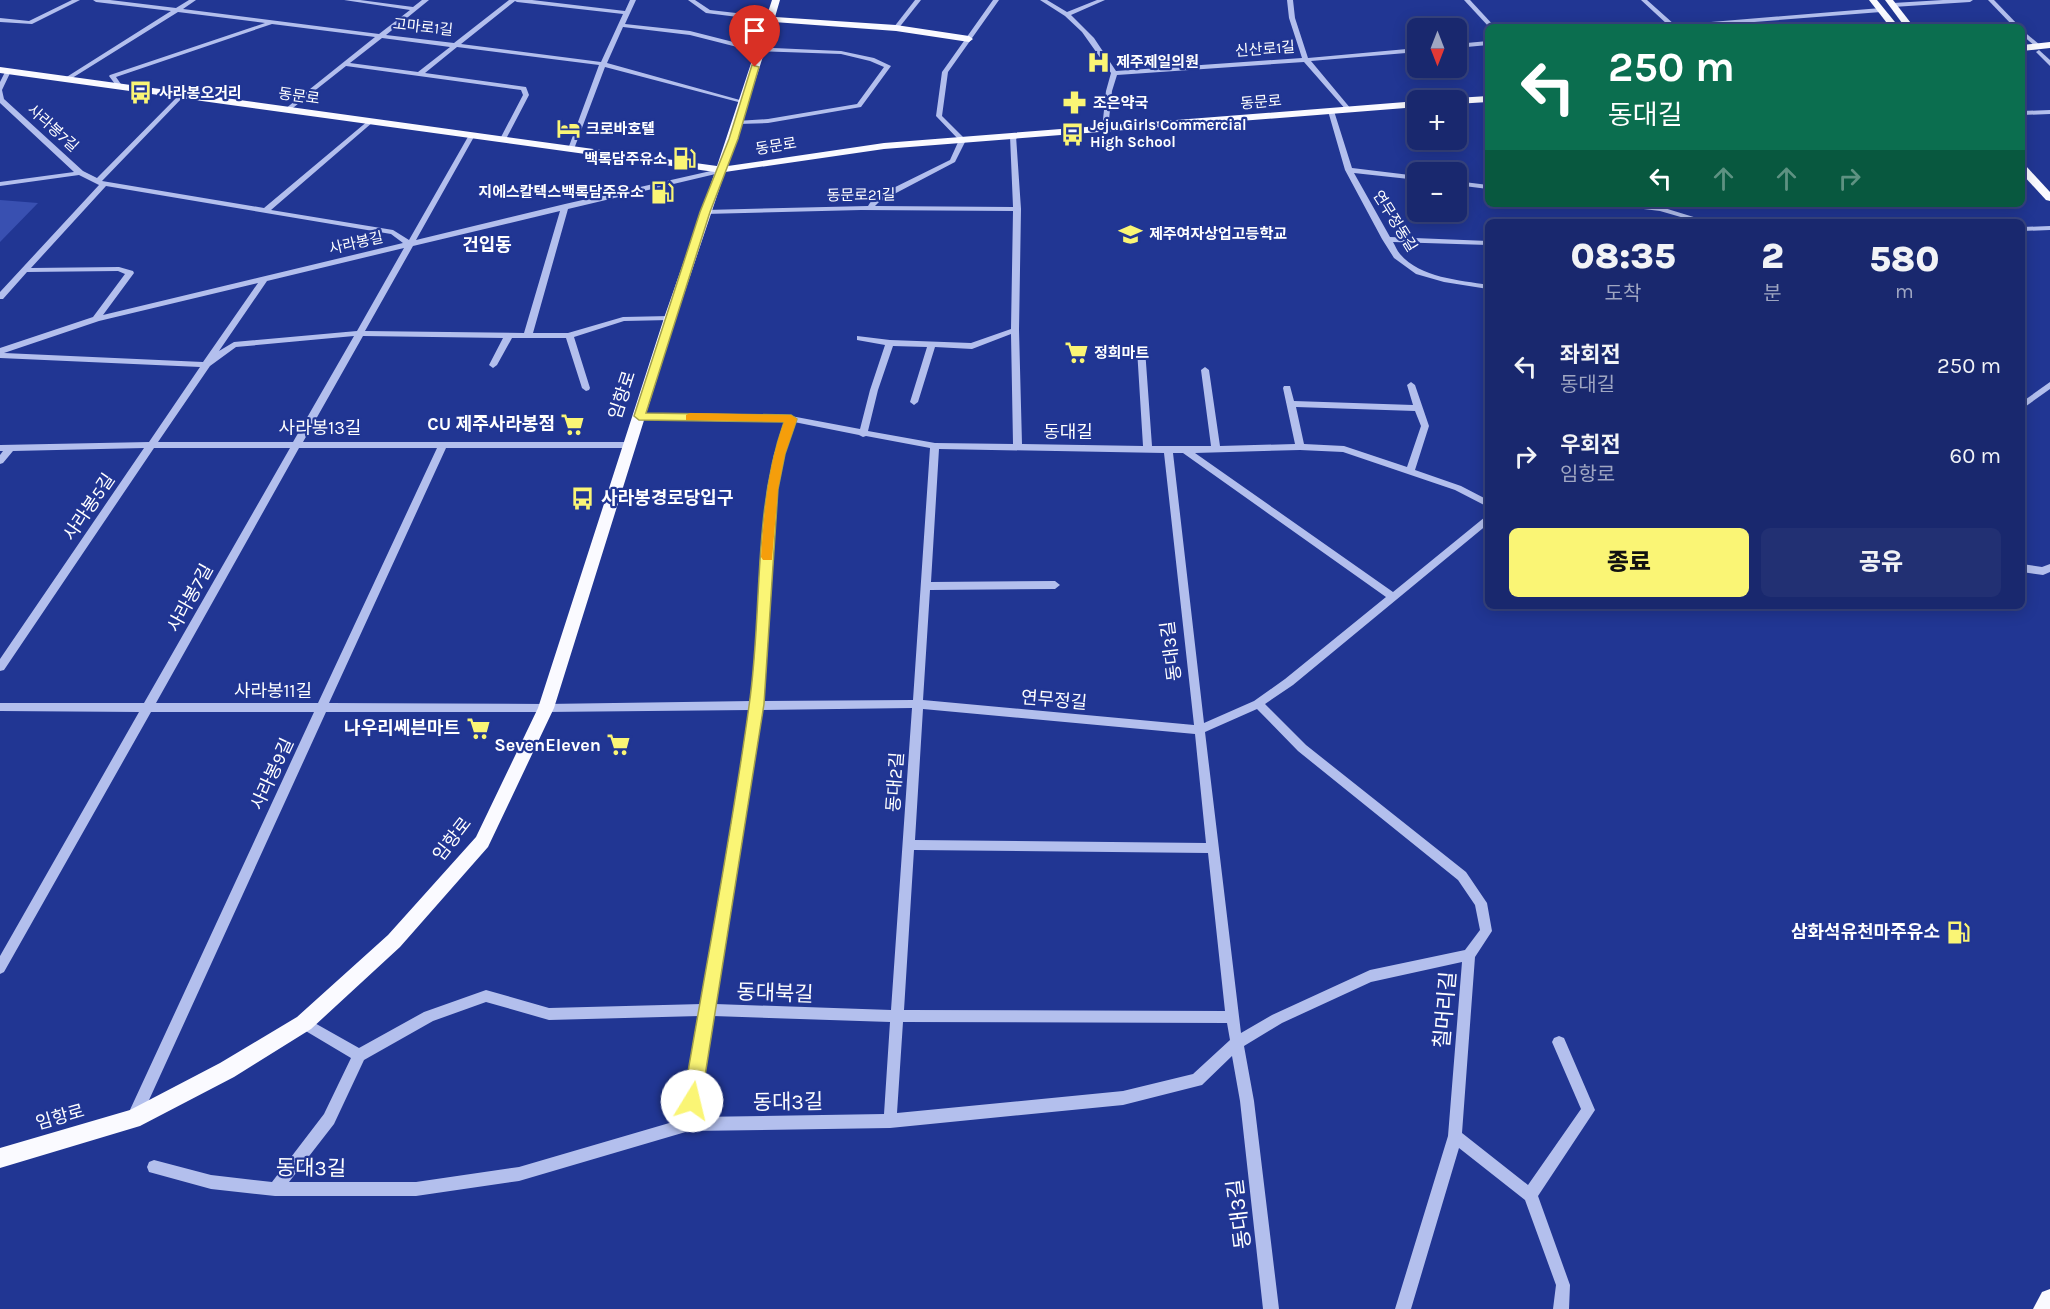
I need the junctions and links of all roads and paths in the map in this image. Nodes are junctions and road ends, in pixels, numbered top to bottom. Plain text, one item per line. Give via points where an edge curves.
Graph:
1 (77, 0) edge
2 (96, 0) edge
3 (193, 0) edge
4 (347, 0) edge
5 (426, 0) edge
6 (515, 0) edge
7 (633, 0) edge
8 (691, 0) edge
9 (776, 0) edge
10 (918, 0) edge
11 (996, 0) edge
12 (1043, 0) edge
13 (1102, 0) edge
14 (1290, 0) edge
15 (1467, 0) edge
16 (1644, 0) edge
17 (1873, 0) edge
18 (1970, 0) edge
19 (1991, 0) edge
20 (1891, 2) edge
21 (414, 9) junction
22 (177, 10) junction
23 (1881, 10) junction
24 (626, 13) junction
25 (1068, 14) junction
26 (770, 19) junction
27 (0, 20) edge
28 (273, 23) junction
29 (1489, 24) edge
30 (1671, 24) edge
31 (1711, 24) edge
32 (1892, 24) edge
33 (1908, 24) edge
34 (2014, 24) edge
35 (621, 25) junction
36 (896, 28) junction
37 (2025, 35) edge
38 (379, 36) junction
39 (969, 39) junction
40 (1485, 43) edge
41 (460, 44) junction
42 (1467, 45) edge
43 (2050, 45) edge
44 (2025, 48) edge
45 (2039, 49) junction
46 (761, 50) junction
47 (1407, 51) edge
48 (2050, 51) edge
49 (2025, 53) edge
50 (1306, 60) junction
51 (344, 64) junction
52 (603, 64) junction
53 (2050, 64) edge
54 (4, 71) edge
55 (1114, 73) junction
56 (422, 74) junction
57 (67, 79) junction
58 (120, 87) junction
59 (0, 95) edge
60 (182, 95) junction
61 (1485, 99) edge
62 (1467, 100) edge
63 (744, 102) junction
64 (1407, 105) edge
65 (288, 110) junction
66 (1349, 110) junction
67 (1331, 111) junction
68 (2050, 112) edge
69 (2025, 113) edge
70 (371, 121) junction
71 (738, 122) junction
72 (1105, 129) junction
73 (472, 135) junction
74 (1013, 136) junction
75 (503, 139) junction
76 (963, 140) junction
77 (571, 149) junction
78 (721, 170) junction
79 (1349, 170) junction
80 (2025, 171) edge
81 (80, 173) junction
82 (1407, 177) edge
83 (101, 182) junction
84 (0, 184) edge
85 (1467, 184) edge
86 (1485, 187) edge
87 (2050, 198) edge
88 (565, 206) junction
89 (1644, 207) edge
90 (870, 208) junction
91 (1017, 209) junction
92 (265, 211) junction
93 (705, 212) junction
94 (1696, 219) edge
95 (2025, 228) edge
96 (2050, 228) edge
97 (1386, 238) junction
98 (1485, 243) edge
99 (409, 244) junction
100 (27, 270) junction
101 (265, 278) junction
102 (1485, 287) edge
103 (0, 297) edge
104 (670, 318) junction
105 (96, 319) junction
106 (1014, 330) junction
107 (358, 333) junction
108 (509, 335) junction
109 (528, 335) junction
110 (569, 336) junction
111 (860, 338) dead end
112 (890, 343) junction
113 (932, 345) junction
114 (1141, 349) dead end
115 (0, 353) edge
116 (205, 364) junction
117 (493, 365) dead end
118 (1205, 370) dead end
119 (1411, 385) dead end
120 (2050, 386) edge
121 (586, 388) dead end
122 (1287, 388) dead end
123 (2040, 393) junction
124 (2050, 399) edge
125 (914, 402) dead end
126 (2025, 403) edge
127 (1291, 404) junction
128 (1419, 408) junction
129 (639, 416) junction
130 (791, 419) junction
131 (863, 434) junction
132 (443, 444) junction
133 (151, 445) junction
134 (295, 445) junction
135 (630, 445) junction
136 (935, 446) junction
137 (1300, 447) junction
138 (5, 448) edge
139 (1018, 448) junction
140 (1148, 449) junction
141 (1168, 449) junction
142 (1216, 449) junction
143 (1185, 450) junction
144 (0, 461) edge
145 (1410, 472) junction
146 (1485, 502) edge
147 (1485, 521) edge
148 (2025, 568) edge
149 (2050, 568) edge
150 (1055, 585) dead end
151 (927, 586) junction
152 (1394, 597) junction
153 (0, 667) edge
154 (757, 704) junction
155 (919, 704) junction
156 (1258, 704) junction
157 (0, 707) edge
158 (323, 707) junction
159 (146, 708) junction
160 (546, 708) junction
161 (1200, 730) junction
162 (909, 845) junction
163 (1213, 848) junction
164 (1469, 956) junction
165 (0, 968) edge
166 (707, 1010) junction
167 (898, 1016) junction
168 (1232, 1017) junction
169 (304, 1023) junction
170 (1560, 1042) dead end
171 (1236, 1043) junction
172 (359, 1055) junction
173 (133, 1119) junction
174 (890, 1121) junction
175 (688, 1124) junction
176 (1455, 1136) junction
177 (0, 1158) edge
178 (154, 1167) dead end
179 (275, 1189) junction
180 (1530, 1196) junction
181 (2050, 1300) edge
182 (1271, 1309) edge
183 (1403, 1309) edge
184 (1561, 1309) edge
185 (2044, 1309) edge

1 - 27 street via 30,24
2 - 22 street, 고마로1길
3 - 22 street
4 - 21 street
5 - 21 street
6 - 24 street
6 - 41 street
7 - 24 street
8 - 26 street via 708,12
9 - 26 main road, 임항로
10 - 36 street
11 - 39 street
12 - 25 street
13 - 25 street
14 - 50 street
15 - 29 street
16 - 30 street
17 - 23 main road
18 - 20 street
19 - 34 street
20 - 33 main road
21 - 38 street
22 - 28 street, 고마로1길
22 - 57 street
23 - 31 street
23 - 32 main road
24 - 35 street
25 - 55 street via 1097,44
26 - 36 main road
26 - 46 main road, 임항로
28 - 38 street, 고마로1길
28 - 58 street via 112,76
35 - 46 street via 688,33
35 - 52 street
36 - 39 main road
37 - 45 street
38 - 41 street, 고마로1길
38 - 51 street
39 - 76 street via 945,72 939,116
40 - 42 street
41 - 52 street, 고마로1길
41 - 56 street
43 - 45 main road
44 - 45 main road
45 - 48 main road
45 - 49 main road
45 - 53 street
46 - 63 main road, 임항로
46 - 71 street via 815,49 869,57 888,66 858,106 779,121
47 - 50 street, 신산로1길
50 - 55 street, 신산로1길
50 - 66 street
51 - 56 street
51 - 65 street
52 - 63 street, 고마로1길
52 - 77 street
54 - 57 main road, 동문로
54 - 59 street, 사라봉7길
55 - 72 street
56 - 75 street via 524,88 526,95
57 - 58 main road, 동문로
58 - 60 main road, 동문로
59 - 81 street, 사라봉7길
60 - 65 main road, 동문로
60 - 83 street
61 - 62 main road
63 - 71 main road, 임항로
64 - 66 main road, 동문로
65 - 70 main road, 동문로
66 - 67 main road, 동문로
67 - 72 main road, 동문로
67 - 79 street, 연무정동길
68 - 69 street
70 - 73 main road, 동문로
70 - 92 street
71 - 78 main road, 임항로
72 - 74 main road, 동문로
73 - 75 main road, 동문로
73 - 99 street, 사라봉7길
74 - 76 main road, 동문로
74 - 91 street
75 - 77 main road, 동문로
76 - 78 main road, 동문로 via 864,148
76 - 90 street via 953,161 876,200
77 - 78 main road, 동문로
78 - 88 street, 사라봉길
78 - 93 main road, 임항로
79 - 82 street
79 - 97 street, 연무정동길
80 - 87 main road
81 - 83 street, 사라봉7길
81 - 84 street
83 - 92 street, 사라봉7길
83 - 100 street
85 - 86 street
88 - 99 street, 사라봉길
88 - 109 street
89 - 94 street
90 - 91 street, 동문로21길
90 - 93 street, 동문로21길
91 - 106 street
92 - 99 street, 사라봉7길 via 393,232
93 - 104 main road, 임항로
95 - 96 street
97 - 98 street
97 - 102 street, 연무정동길 via 1405,264 1419,272
99 - 101 street, 사라봉길
99 - 107 street, 사라봉7길
100 - 103 street
100 - 105 street via 119,269 130,273
101 - 105 street, 사라봉길
101 - 116 street, 사라봉5길
104 - 110 street via 623,319
104 - 129 main road, 임항로
105 - 115 street, 사라봉길
106 - 113 street via 972,346
106 - 139 street
107 - 108 street
107 - 116 street via 234,345
107 - 134 street, 사라봉7길
108 - 109 street
108 - 117 street
109 - 110 street
110 - 121 street
111 - 112 street
112 - 113 street
112 - 131 street
113 - 125 street
114 - 140 street
115 - 116 street
116 - 133 street, 사라봉5길
118 - 142 street
119 - 128 street
120 - 123 street
122 - 127 street
123 - 124 street
123 - 126 street
127 - 128 street
127 - 137 street
128 - 145 street via 1425,426
129 - 130 street, 동대길
129 - 135 main road, 임항로
130 - 131 street, 동대길
130 - 154 street via 772,489
131 - 136 street, 동대길
132 - 134 street, 사라봉13길
132 - 135 street, 사라봉13길
132 - 158 street, 사라봉9길
133 - 134 street, 사라봉13길
133 - 138 street, 사라봉13길
133 - 153 street, 사라봉5길
134 - 159 street, 사라봉7길
135 - 160 main road, 임항로
136 - 139 street, 동대길
136 - 151 street, 동대2길
137 - 142 street, 동대길
137 - 145 street, 동대길 via 1344,449
138 - 144 street
139 - 140 street, 동대길
140 - 141 street, 동대길
141 - 143 street, 동대길
141 - 161 street, 동대3길
142 - 143 street, 동대길
143 - 152 street
145 - 146 street, 동대길 via 1458,488
147 - 152 street, 연무정길
148 - 149 street
150 - 151 street
151 - 155 street, 동대2길
152 - 156 street, 연무정길
154 - 155 street, 연무정길
154 - 160 street, 연무정길
154 - 166 street
155 - 161 street, 연무정길
155 - 162 street, 동대2길
156 - 161 street, 연무정길
156 - 164 street, 칠머리길 via 1302,748 1462,876 1481,903 1486,931
157 - 159 street, 사라봉11길
158 - 159 street, 사라봉11길
158 - 160 street, 사라봉11길
158 - 173 street, 사라봉9길
159 - 165 street, 사라봉7길
160 - 169 main road, 임항로 via 482,842 394,940
161 - 163 street, 동대3길
162 - 163 street
162 - 167 street, 동대2길
163 - 168 street, 동대3길
164 - 171 street via 1370,976 1277,1019
164 - 176 street, 칠머리길
166 - 167 street, 동대북길
166 - 172 street, 동대북길 via 549,1014 486,996 429,1016
166 - 175 street
167 - 168 street, 동대북길
167 - 174 street, 동대2길
168 - 171 street, 동대3길
169 - 172 street
169 - 173 main road, 임항로 via 227,1070
170 - 180 street via 1588,1110
171 - 174 street, 동대3길 via 1197,1080 1124,1098
171 - 182 street, 동대3길 via 1247,1101
172 - 179 street via 329,1119
173 - 177 main road, 임항로
174 - 175 street, 동대3길
175 - 179 street, 동대3길 via 519,1174 416,1189
176 - 180 street
176 - 183 street, 칠머리길
178 - 179 street, 동대3길 via 211,1182
180 - 184 street via 1563,1285
181 - 185 main road

